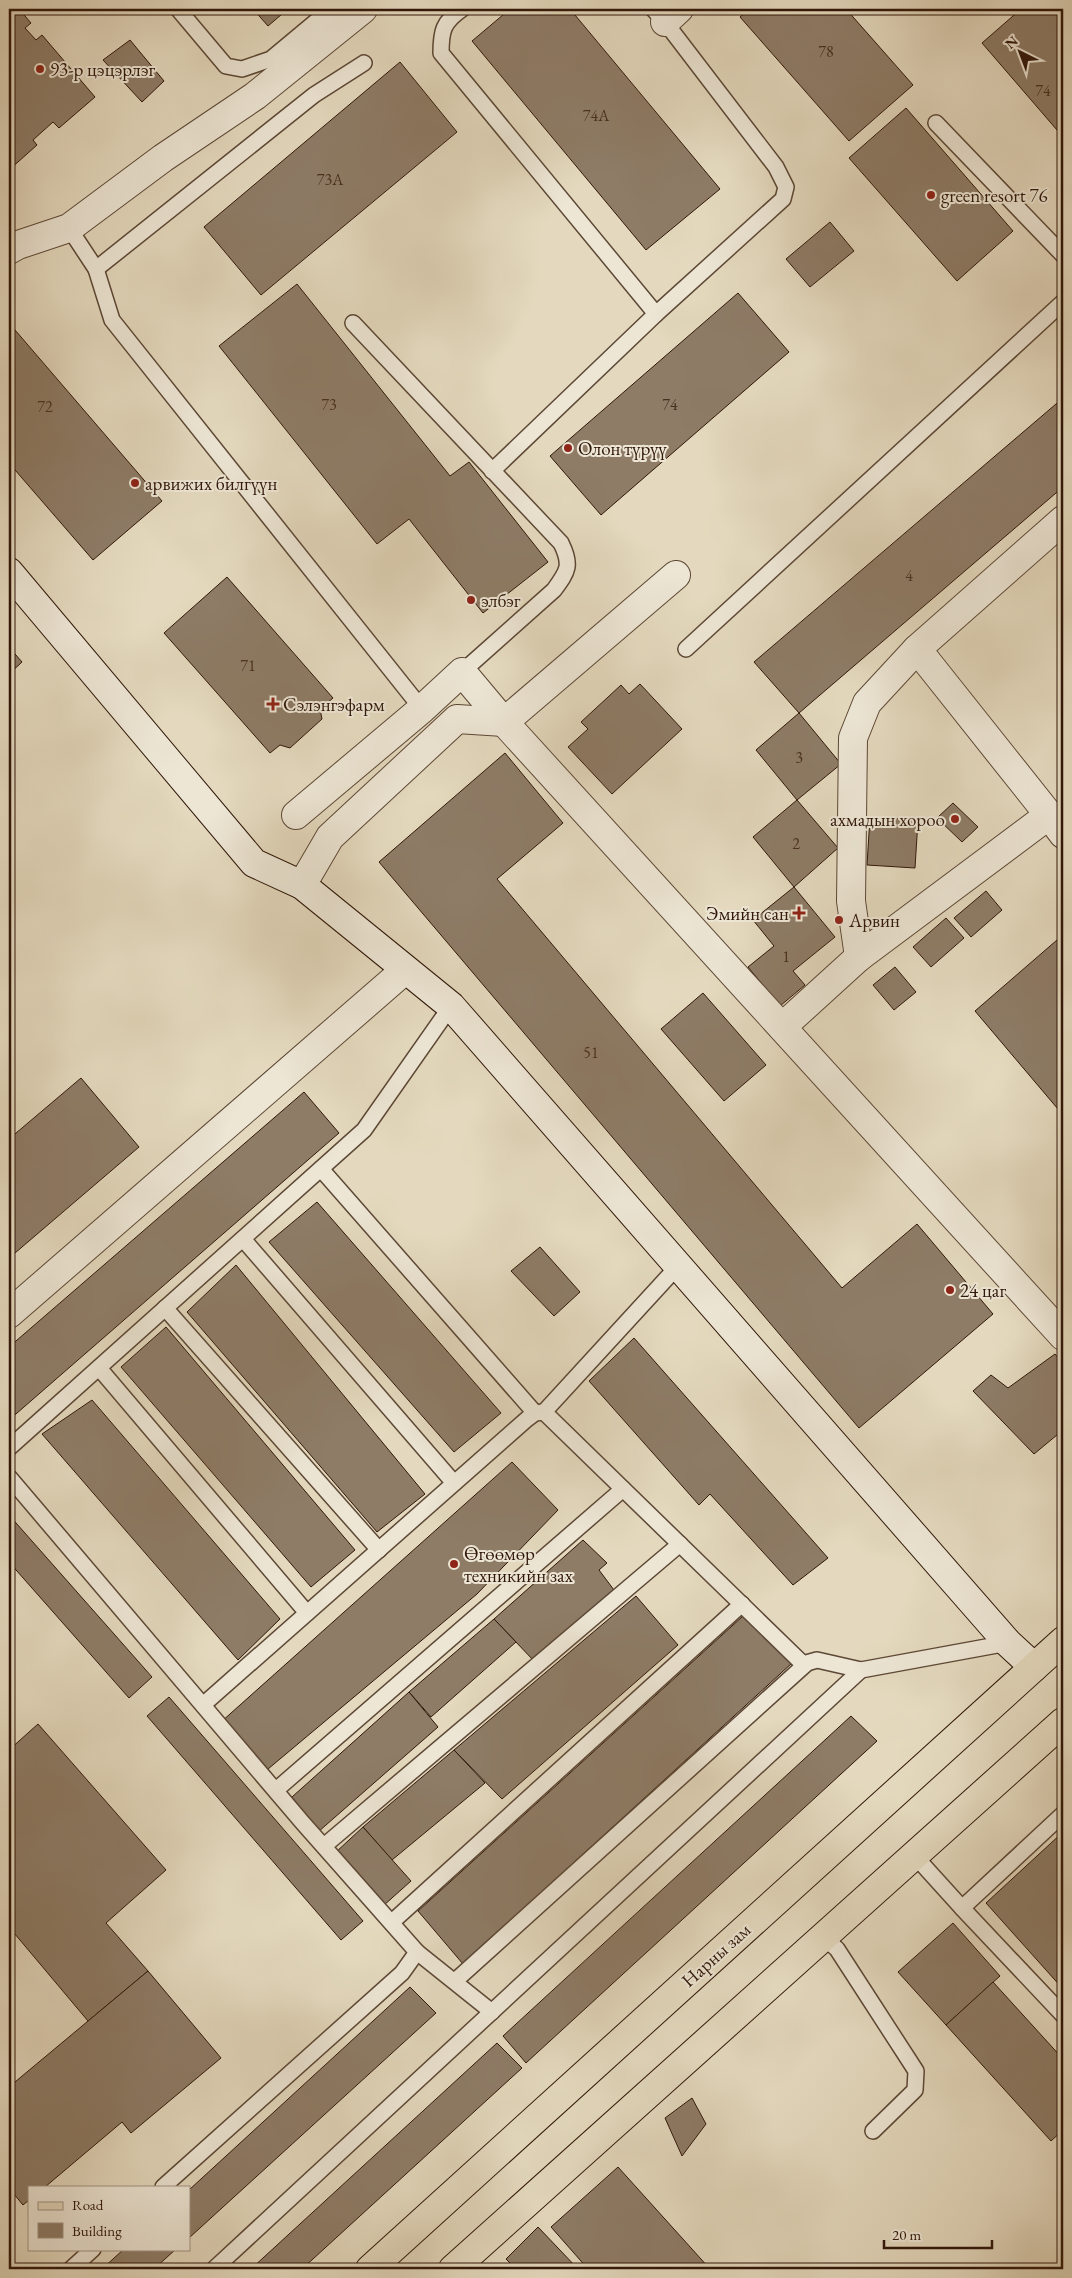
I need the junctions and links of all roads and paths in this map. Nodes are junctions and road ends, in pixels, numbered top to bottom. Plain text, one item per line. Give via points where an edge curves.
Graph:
1 (178, 9) edge
2 (331, 9) edge
3 (363, 9) edge
4 (462, 9) edge
5 (666, 13) edge
6 (364, 63) dead end
7 (936, 123) dead end
8 (69, 228) junction
9 (9, 250) edge
10 (1063, 255) edge
11 (96, 269) junction
12 (1063, 302) edge
13 (656, 314) junction
14 (352, 324) dead end
15 (492, 471) junction
16 (1063, 520) edge
17 (9, 572) edge
18 (676, 575) dead end
19 (686, 648) dead end
20 (917, 649) junction
21 (462, 672) junction
22 (422, 709) junction
23 (504, 722) junction
24 (296, 815) dead end
25 (1056, 825) edge
26 (302, 885) junction
27 (858, 957) junction
28 (405, 970) junction
29 (451, 1006) junction
30 (782, 1026) junction
31 (321, 1169) junction
32 (242, 1240) junction
33 (678, 1266) junction
34 (165, 1308) junction
35 (9, 1314) edge
36 (1063, 1336) edge
37 (99, 1368) junction
38 (539, 1412) junction
39 (9, 1448) edge
40 (9, 1477) edge
41 (454, 1483) junction
42 (624, 1489) junction
43 (680, 1544) junction
44 (379, 1550) junction
45 (742, 1604) junction
46 (307, 1613) junction
47 (1063, 1641) edge
48 (1008, 1642) junction
49 (806, 1664) junction
50 (1034, 1667) junction
51 (861, 1670) junction
52 (204, 1704) junction
53 (1063, 1722) edge
54 (276, 1790) junction
55 (1063, 1814) edge
56 (324, 1846) junction
57 (914, 1855) junction
58 (962, 1908) junction
59 (392, 1922) junction
60 (823, 1937) junction
61 (417, 1952) junction
62 (455, 1981) junction
63 (492, 2012) junction
64 (1063, 2015) edge
65 (873, 2131) dead end
66 (164, 2186) edge
67 (92, 2250) edge
68 (71, 2269) edge
69 (214, 2269) edge
70 (370, 2269) edge
71 (453, 2269) edge

1 - 2 lane via 226,66 242,69 271,59
3 - 8 street via 255,96 163,158
4 - 13 lane via 448,18 441,37 441,54
5 - 13 lane via 776,167 786,187 783,199
6 - 11 lane via 314,95
7 - 10 lane
8 - 9 street
8 - 11 lane
11 - 22 lane via 112,320
12 - 19 lane
13 - 15 lane
14 - 15 lane
15 - 21 lane via 561,543 569,557 566,573 554,590
16 - 20 street
17 - 26 street via 254,863
18 - 23 street
20 - 25 street
20 - 27 street via 867,702 853,738 851,901
21 - 22 street
21 - 23 street
22 - 24 street
23 - 26 street via 457,720 330,837
23 - 30 street
25 - 27 street
26 - 28 street
27 - 30 street
28 - 29 street
28 - 35 street
29 - 31 lane via 364,1130
29 - 33 street
30 - 36 street
31 - 32 lane
31 - 38 lane
32 - 34 lane
32 - 41 lane
33 - 38 lane
33 - 48 street
34 - 37 lane
34 - 44 lane
37 - 39 lane
37 - 46 lane
38 - 41 lane
38 - 42 lane
40 - 52 lane
41 - 44 lane
42 - 43 lane
42 - 54 lane
43 - 45 lane
43 - 56 lane
44 - 46 lane
45 - 49 lane
45 - 59 lane
46 - 52 lane
47 - 50 main road, Нарны зам
48 - 50 street
48 - 51 lane
49 - 51 lane via 817,1660
49 - 62 lane
50 - 70 main road, Нарны зам
51 - 63 lane
52 - 54 lane
53 - 57 main road
54 - 56 lane
55 - 58 lane
56 - 59 lane
57 - 58 lane
57 - 60 main road
58 - 64 lane
59 - 61 lane
60 - 65 lane via 837,1949 916,2071 915,2090
60 - 71 main road
61 - 62 lane
61 - 66 lane via 402,1973
62 - 63 lane
63 - 69 lane
67 - 68 lane

